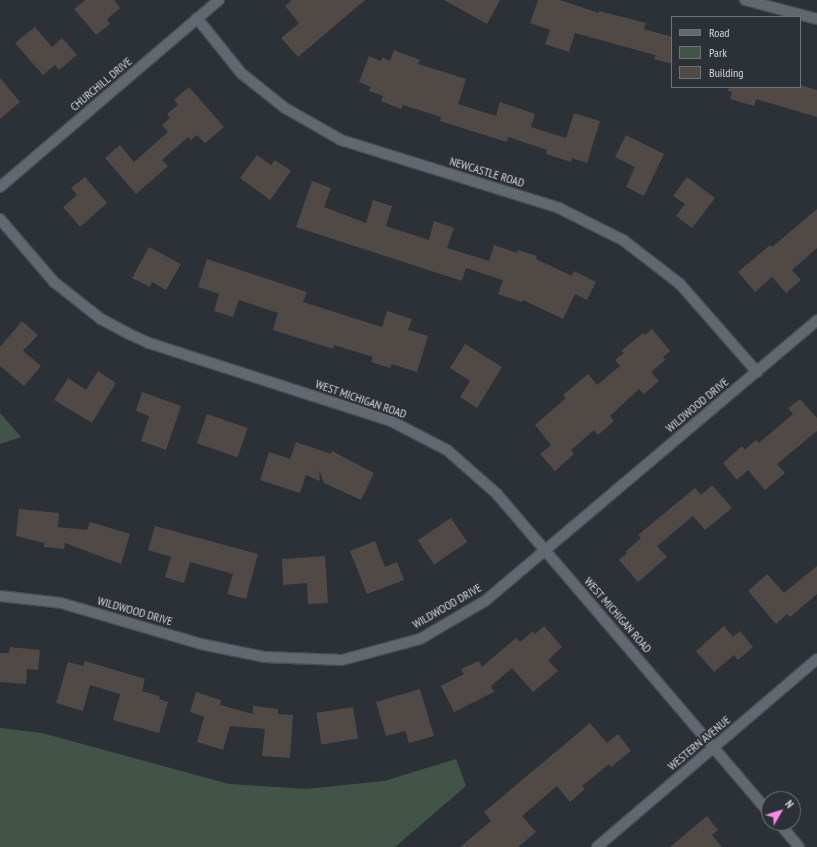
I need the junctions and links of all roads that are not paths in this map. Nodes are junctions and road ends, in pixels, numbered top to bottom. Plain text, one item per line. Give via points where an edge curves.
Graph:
1 (219, 0) edge
2 (745, 0) edge
3 (197, 18) junction
4 (817, 19) edge
5 (0, 187) edge
6 (0, 219) edge
7 (817, 320) edge
8 (757, 372) junction
9 (545, 550) junction
10 (0, 596) edge
11 (817, 659) edge
12 (714, 748) junction
13 (761, 803) edge
14 (786, 831) edge
15 (597, 847) edge
16 (799, 847) edge

1 - 3 street, CHURCHILL DRIVE
2 - 4 street
3 - 5 street, CHURCHILL DRIVE
3 - 8 street, NEWCASTLE ROAD via 241,73 285,108 341,140 559,208 623,240 680,284
6 - 9 street, WEST MICHIGAN ROAD via 54,282 101,319 129,334 149,344 391,421 447,450 497,494
7 - 8 street, WILDWOOD DRIVE
8 - 9 street, WILDWOOD DRIVE
9 - 10 street, WILDWOOD DRIVE via 485,601 420,639 342,660 264,657 201,644 61,603
9 - 12 street, WEST MICHIGAN ROAD
11 - 12 street, WESTERN AVENUE
12 - 13 street, WEST MICHIGAN ROAD
12 - 15 street, WESTERN AVENUE
14 - 16 street

